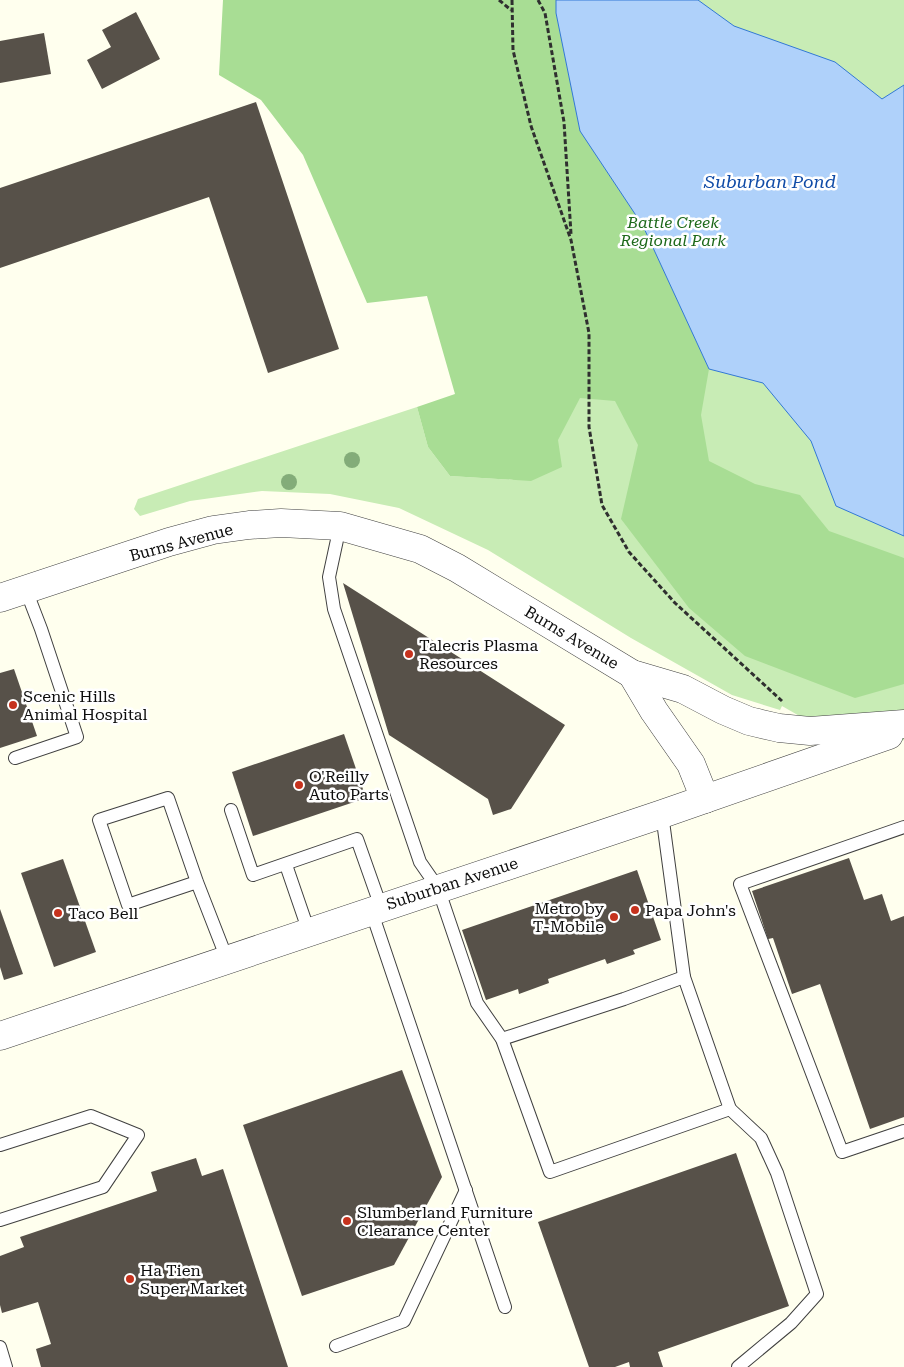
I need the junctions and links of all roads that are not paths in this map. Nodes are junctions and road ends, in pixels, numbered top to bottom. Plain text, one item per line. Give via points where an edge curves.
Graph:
1 (340, 526) junction
2 (26, 590) junction
3 (0, 598) edge
4 (632, 674) junction
5 (904, 724) edge
6 (904, 730) edge
7 (15, 758) dead end
8 (705, 799) junction
9 (232, 810) dead end
10 (662, 814) junction
11 (904, 827) edge
12 (286, 865) junction
13 (197, 882) junction
14 (438, 888) junction
15 (376, 909) junction
16 (309, 932) junction
17 (227, 959) junction
18 (684, 977) junction
19 (0, 1036) edge
20 (502, 1039) junction
21 (730, 1109) junction
22 (904, 1130) edge
23 (0, 1145) edge
24 (466, 1190) junction
25 (0, 1220) edge
26 (506, 1307) dead end
27 (336, 1346) dead end
28 (0, 1347) edge
29 (6, 1367) edge
30 (738, 1367) edge

1 - 2 street, Burns Avenue via 281,523 212,530
1 - 4 street, Burns Avenue via 420,549
1 - 14 lane via 329,577 334,609 420,862
2 - 3 street, Burns Avenue
2 - 7 lane via 77,737
4 - 5 street, Burns Avenue via 683,689 749,721 779,728 810,731
4 - 8 street, Burns Avenue via 691,764
6 - 8 street, Suburban Avenue
8 - 10 street, Suburban Avenue
9 - 12 lane via 254,875
10 - 14 street, Suburban Avenue
10 - 18 lane
11 - 22 lane via 740,884 842,1152
12 - 15 lane via 357,839
12 - 16 lane
13 - 13 lane via 168,798 99,820 128,905
13 - 17 lane
14 - 15 street, Suburban Avenue
14 - 20 lane via 477,1002
15 - 16 street, Suburban Avenue
15 - 24 lane
16 - 17 street, Suburban Avenue
17 - 19 street, Suburban Avenue
18 - 20 lane
18 - 21 lane
20 - 21 lane via 550,1172
21 - 30 lane via 761,1138 777,1173 817,1294 791,1323
23 - 25 lane via 91,1116 138,1135 103,1187
24 - 26 lane
24 - 27 lane via 404,1321
28 - 29 lane

